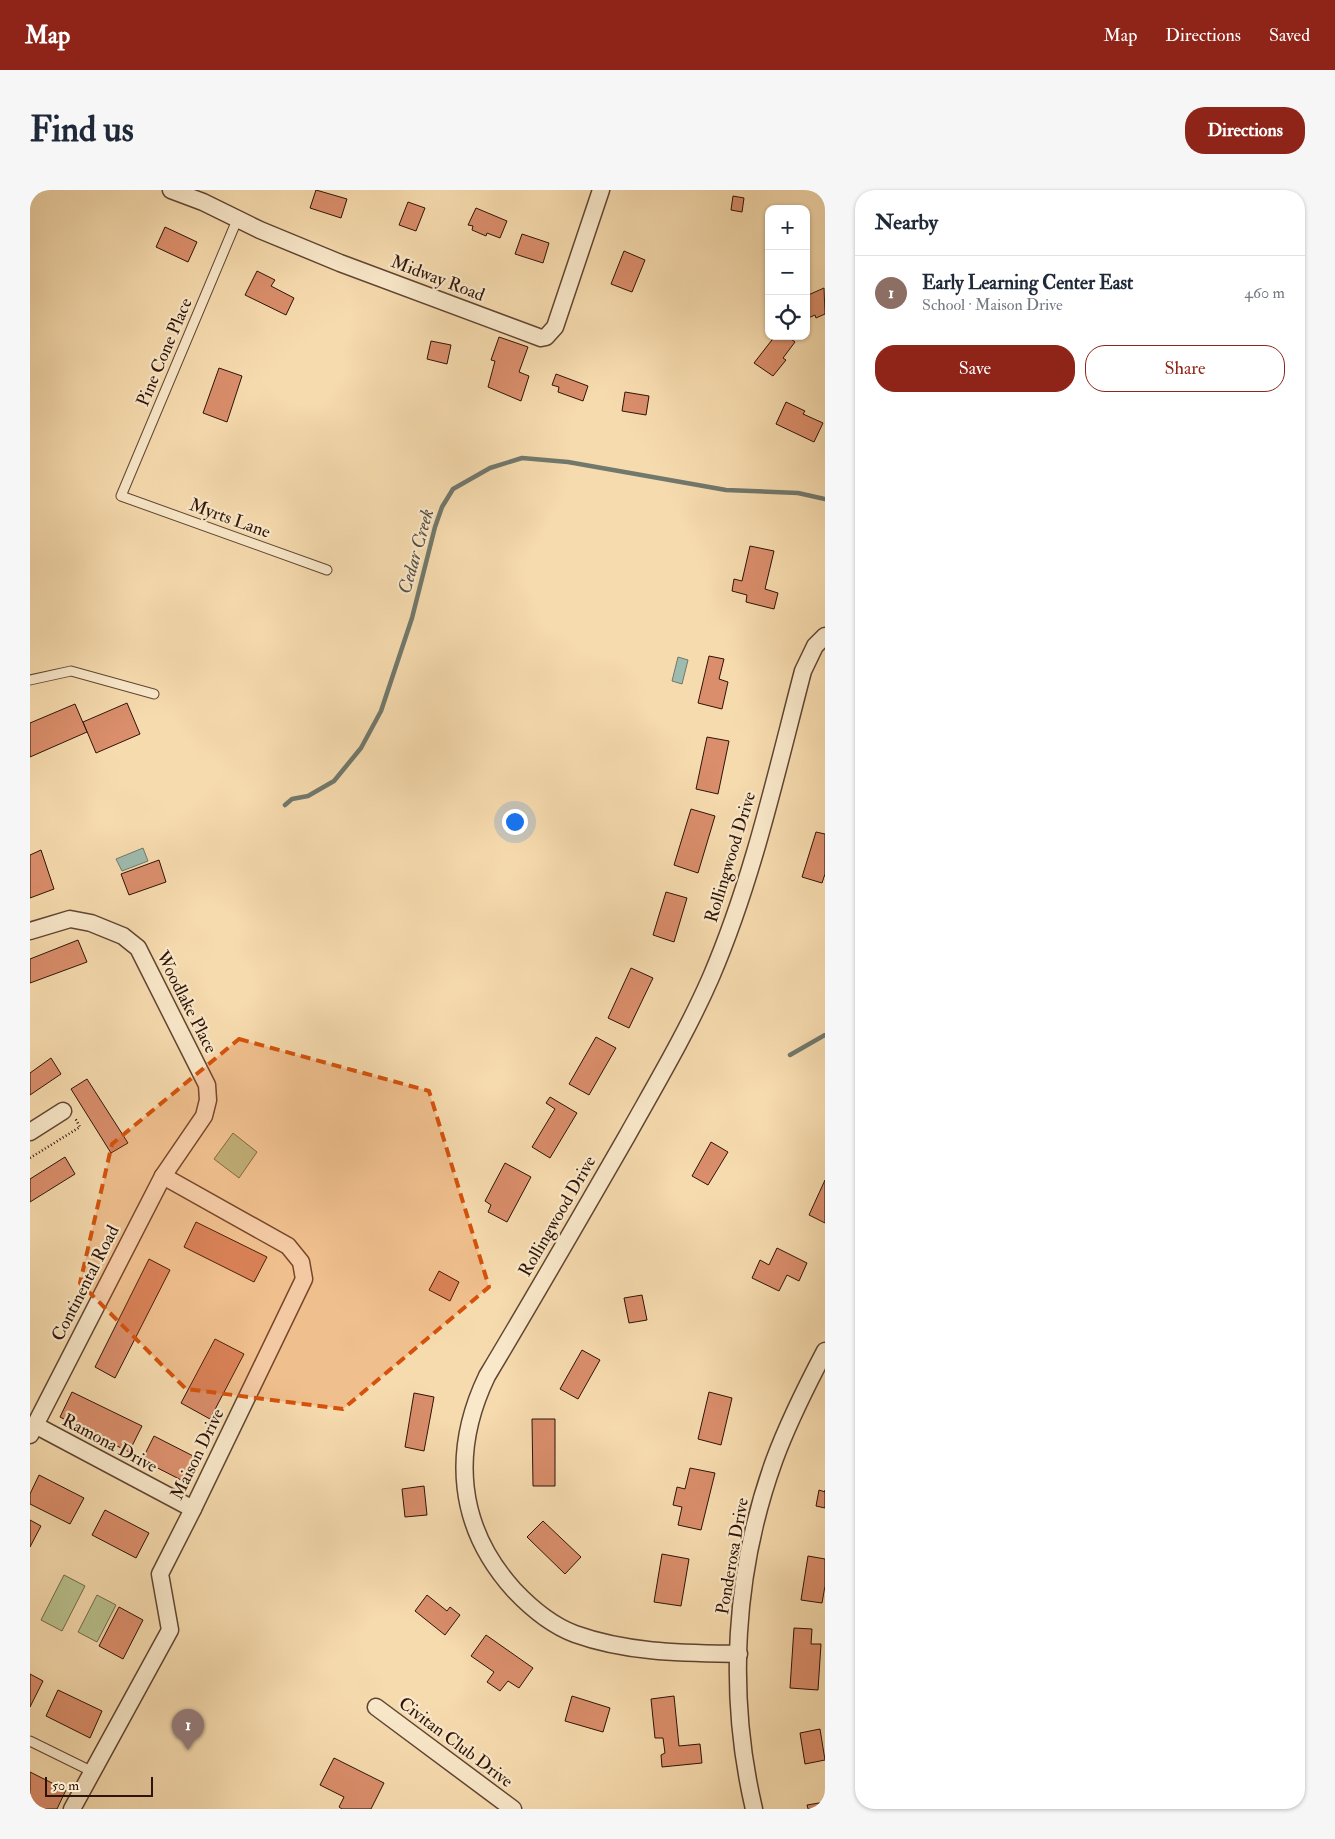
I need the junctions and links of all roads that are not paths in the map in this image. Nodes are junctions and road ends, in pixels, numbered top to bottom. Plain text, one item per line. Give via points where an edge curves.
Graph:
1 (171, 190) edge
2 (601, 190) edge
3 (238, 220) junction
4 (121, 496) joint
5 (327, 570) dead end
6 (825, 636) edge
7 (30, 680) edge
8 (154, 694) dead end
9 (30, 931) edge
10 (63, 1111) dead end
11 (30, 1132) edge
12 (163, 1176) junction
13 (825, 1351) edge
14 (32, 1430) edge
15 (193, 1509) junction
16 (739, 1654) junction
17 (376, 1706) dead end
18 (30, 1741) edge
19 (91, 1771) junction
20 (72, 1809) edge
21 (513, 1809) edge
22 (754, 1809) edge

1 - 3 street, Midway Road
2 - 3 street, Midway Road via 555,327 541,338 340,263
3 - 4 lane, Pine Cone Place
4 - 5 lane, Myrts Lane
6 - 16 street, Rollingwood Drive via 815,646 803,671 752,863 711,977 672,1056 479,1393 465,1462 468,1504 486,1554 525,1603 546,1619 573,1633 632,1649
7 - 8 lane via 71,670
9 - 12 street, Woodlake Place via 56,922 77,920 123,936 138,948 207,1085 204,1116
10 - 11 street
12 - 14 street, Continental Road
12 - 15 street, Maison Drive via 288,1246 301,1262 304,1279
13 - 16 street, Ponderosa Drive via 786,1429 764,1489 744,1583
14 - 15 street, Ramona Drive
15 - 19 street, Maison Drive via 160,1574 170,1630
16 - 22 street, Ponderosa Drive via 740,1722
17 - 21 street, Civitan Club Drive
18 - 19 lane
19 - 20 street, Maison Drive

